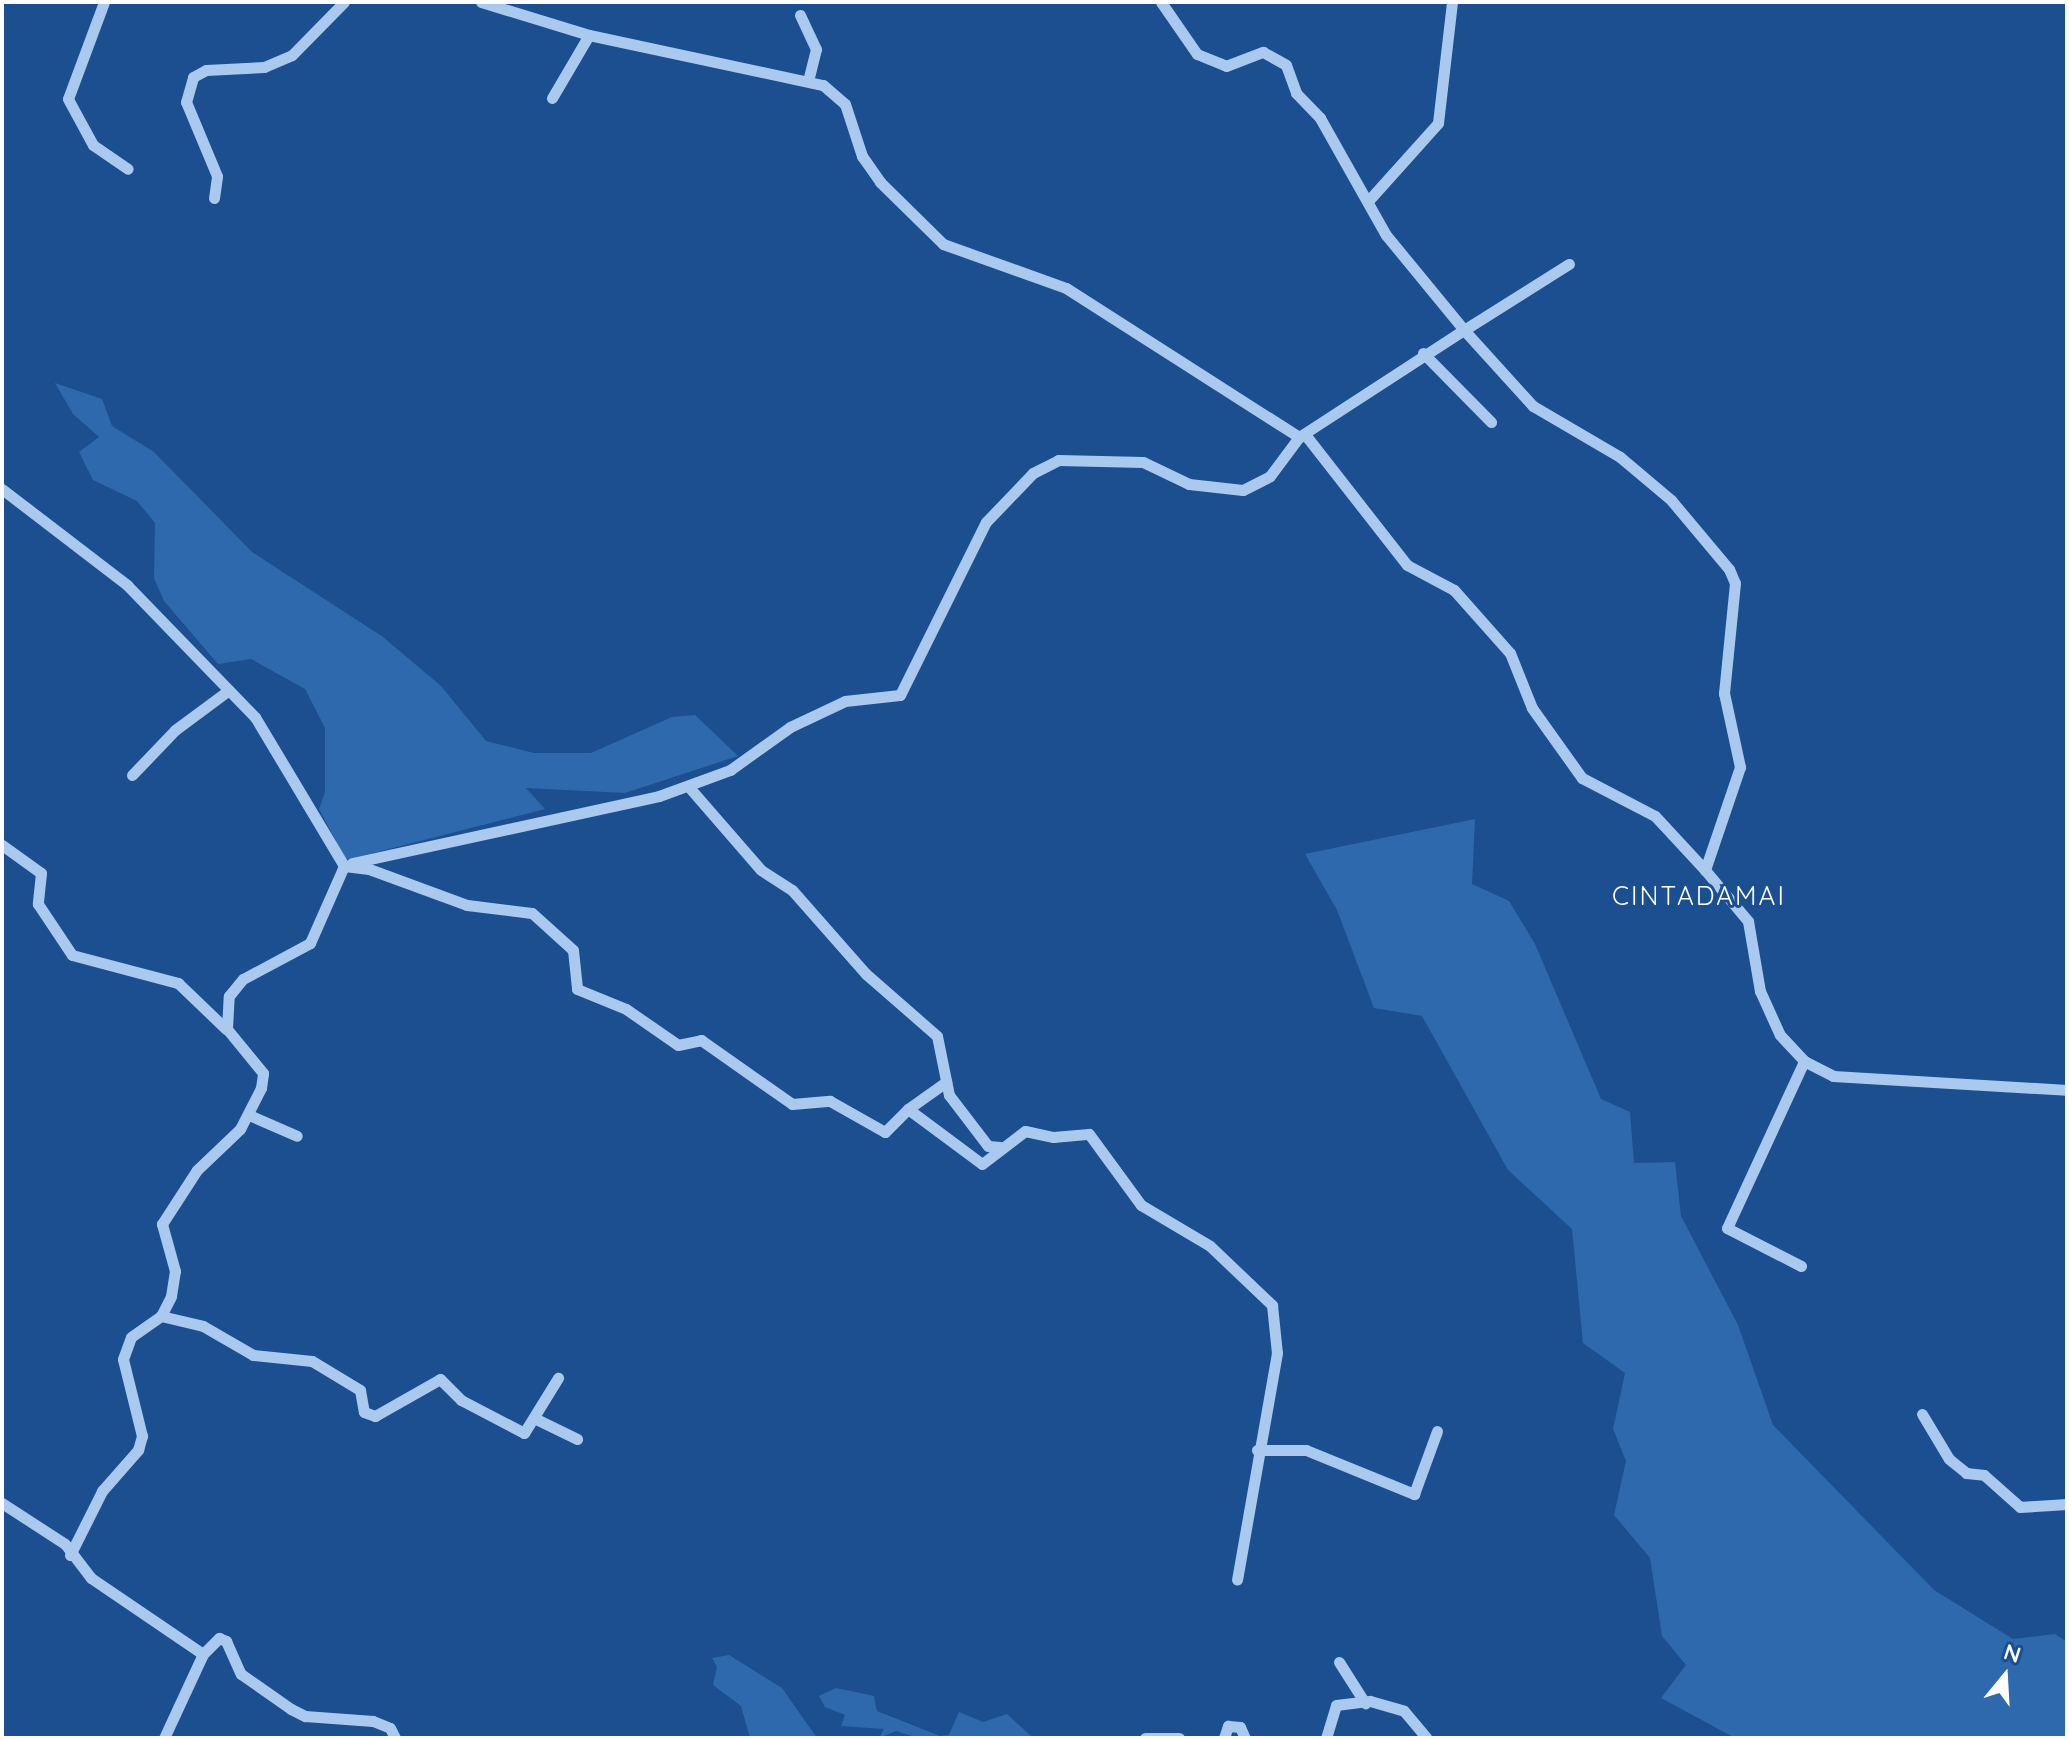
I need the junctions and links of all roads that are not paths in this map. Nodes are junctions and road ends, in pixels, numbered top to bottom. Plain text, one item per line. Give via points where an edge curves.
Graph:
1 (104, 2) edge
2 (344, 2) edge
3 (481, 2) edge
4 (1161, 2) edge
5 (1452, 2) edge
6 (800, 15) dead end
7 (589, 35) junction
8 (808, 80) junction
9 (552, 98) dead end
10 (128, 169) dead end
11 (214, 198) dead end
12 (1369, 200) junction
13 (1569, 264) dead end
14 (1464, 330) junction
15 (1423, 353) junction
16 (1491, 422) dead end
17 (1303, 437) junction
18 (2, 489) edge
19 (229, 690) junction
20 (132, 775) dead end
21 (688, 786) junction
22 (2, 845) edge
23 (348, 865) junction
24 (1705, 870) junction
25 (227, 1029) junction
26 (1804, 1061) junction
27 (946, 1082) junction
28 (2067, 1090) edge
29 (908, 1109) junction
30 (249, 1115) junction
31 (297, 1136) dead end
32 (1007, 1139) junction
33 (1801, 1266) dead end
34 (161, 1316) junction
35 (558, 1378) dead end
36 (1922, 1414) dead end
37 (534, 1418) junction
38 (1437, 1431) dead end
39 (577, 1439) dead end
40 (1257, 1450) junction
41 (2, 1503) edge
42 (2067, 1504) edge
43 (70, 1555) junction
44 (1237, 1579) dead end
45 (203, 1654) junction
46 (1339, 1662) dead end
47 (1365, 1703) junction
48 (164, 1738) edge
49 (395, 1738) edge
50 (1145, 1738) edge
51 (1179, 1738) edge
52 (1224, 1738) edge
53 (1245, 1738) edge
54 (1326, 1738) edge
55 (1427, 1738) edge

1 - 10 street via 68,99 93,145
2 - 11 street via 292,55 264,67 206,70 193,77 186,102 217,176
3 - 7 street
4 - 12 street via 1197,54 1226,66 1257,52 1283,61 1296,93 1318,115
5 - 12 street via 1438,123
6 - 8 street via 816,49
7 - 8 street
7 - 9 street
8 - 17 street via 840,98 862,156 880,182 943,244 1066,288
12 - 14 street via 1386,235
13 - 14 street
14 - 15 street
14 - 24 street via 1533,406 1620,457 1671,500 1729,569 1735,583 1724,693 1740,767
15 - 16 street
15 - 17 street
17 - 21 street via 1270,476 1243,490 1189,484 1122,459 1058,460 1033,473 986,522 906,690 892,698 845,701 790,727 730,770
17 - 24 street via 1407,565 1454,590 1510,653 1532,708 1582,778 1655,816
18 - 19 street via 127,585
19 - 20 street via 175,730
19 - 23 street via 293,772
21 - 23 street via 607,811 421,844
21 - 27 street via 761,870 790,888 866,974 937,1036
22 - 25 street via 41,873 38,904 72,955 178,983
23 - 25 street via 320,931 298,953 243,979 229,996
23 - 29 street via 467,905 532,913 573,950 577,989 626,1009 678,1045 701,1040 779,1099 795,1105 830,1101 885,1132
24 - 26 street via 1748,921 1760,991 1780,1035
25 - 30 street via 263,1073
26 - 28 street via 1833,1076 1867,1082
26 - 33 street via 1727,1228
27 - 29 street
27 - 32 street via 988,1146 996,1151
29 - 32 street via 977,1163 987,1162
30 - 31 street
30 - 34 street via 197,1170 162,1224 175,1271
32 - 40 street via 1027,1131 1055,1137 1089,1134 1141,1205 1210,1246 1272,1305 1277,1353
34 - 37 street via 201,1326 253,1355 312,1361 360,1390 363,1410 372,1415 439,1379 461,1400 521,1432
34 - 43 street via 139,1327 123,1359 142,1436 138,1450 102,1491
35 - 37 street
36 - 42 street via 1949,1459 1966,1473 1984,1475 2022,1509
37 - 39 street
38 - 40 street via 1414,1494 1306,1450
40 - 44 street
41 - 43 street via 65,1544
43 - 45 street via 91,1578
45 - 48 street
45 - 49 street via 219,1638 226,1641 241,1674 291,1709 373,1721 390,1728
46 - 47 street
47 - 54 street via 1336,1705
47 - 55 street via 1404,1711
50 - 51 street
52 - 53 street via 1228,1726 1240,1727

